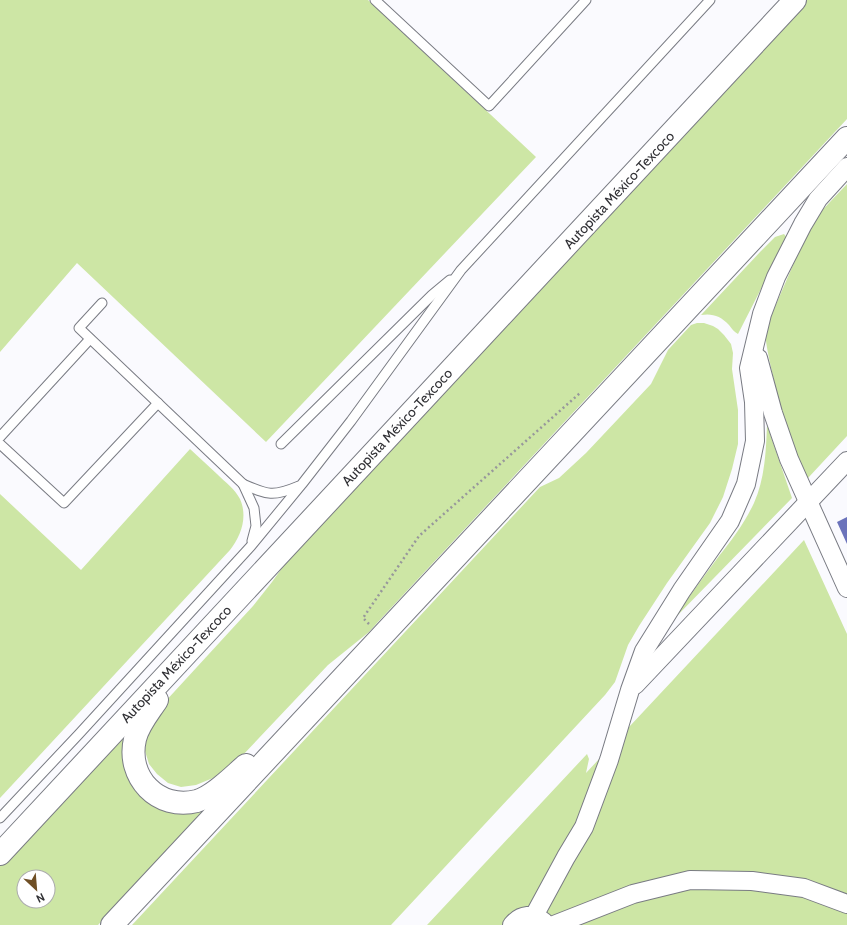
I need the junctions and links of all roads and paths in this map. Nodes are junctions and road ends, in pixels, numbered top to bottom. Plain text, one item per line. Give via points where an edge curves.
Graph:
1 (375, 0) edge
2 (586, 0) edge
3 (710, 0) edge
4 (795, 0) edge
5 (847, 138) edge
6 (847, 167) edge
7 (461, 270) junction
8 (102, 303) dead end
9 (90, 339) junction
10 (754, 346) junction
11 (580, 393) dead end
12 (158, 403) junction
13 (0, 437) edge
14 (0, 444) edge
15 (281, 444) dead end
16 (847, 461) edge
17 (243, 484) junction
18 (302, 484) junction
19 (808, 503) junction
20 (251, 546) junction
21 (248, 587) junction
22 (847, 588) edge
23 (380, 638) junction
24 (630, 690) junction
25 (329, 692) junction
26 (0, 818) edge
27 (0, 854) edge
28 (847, 904) edge
29 (540, 920) edge
30 (112, 925) edge
31 (512, 925) edge
32 (554, 925) edge

1 - 2 lane via 489,106
3 - 7 lane
4 - 21 highway, Autopista México-Texcoco
5 - 23 highway
6 - 10 street via 818,199 803,224 776,277 762,314
7 - 15 lane via 432,295
7 - 18 lane
8 - 9 lane via 79,328
9 - 12 lane
9 - 13 lane
10 - 19 street via 773,413
10 - 24 street via 749,368 754,402 755,441 746,484 730,521 644,651
11 - 23 path via 419,536 363,618
12 - 14 lane via 64,503
12 - 17 lane
16 - 19 street
17 - 18 lane via 264,493 282,493
17 - 20 lane via 254,508 256,526
18 - 20 lane
19 - 22 street
19 - 24 street
20 - 26 lane
21 - 25 highway via 230,619 161,694 135,737 133,760 137,773 145,785 156,795 168,800 184,803 198,800 227,781
21 - 27 highway, Autopista México-Texcoco
23 - 25 highway
24 - 29 street via 609,760 584,827 566,857
25 - 30 highway
28 - 32 street via 804,888 752,881 690,880 633,894
29 - 31 street via 521,917

